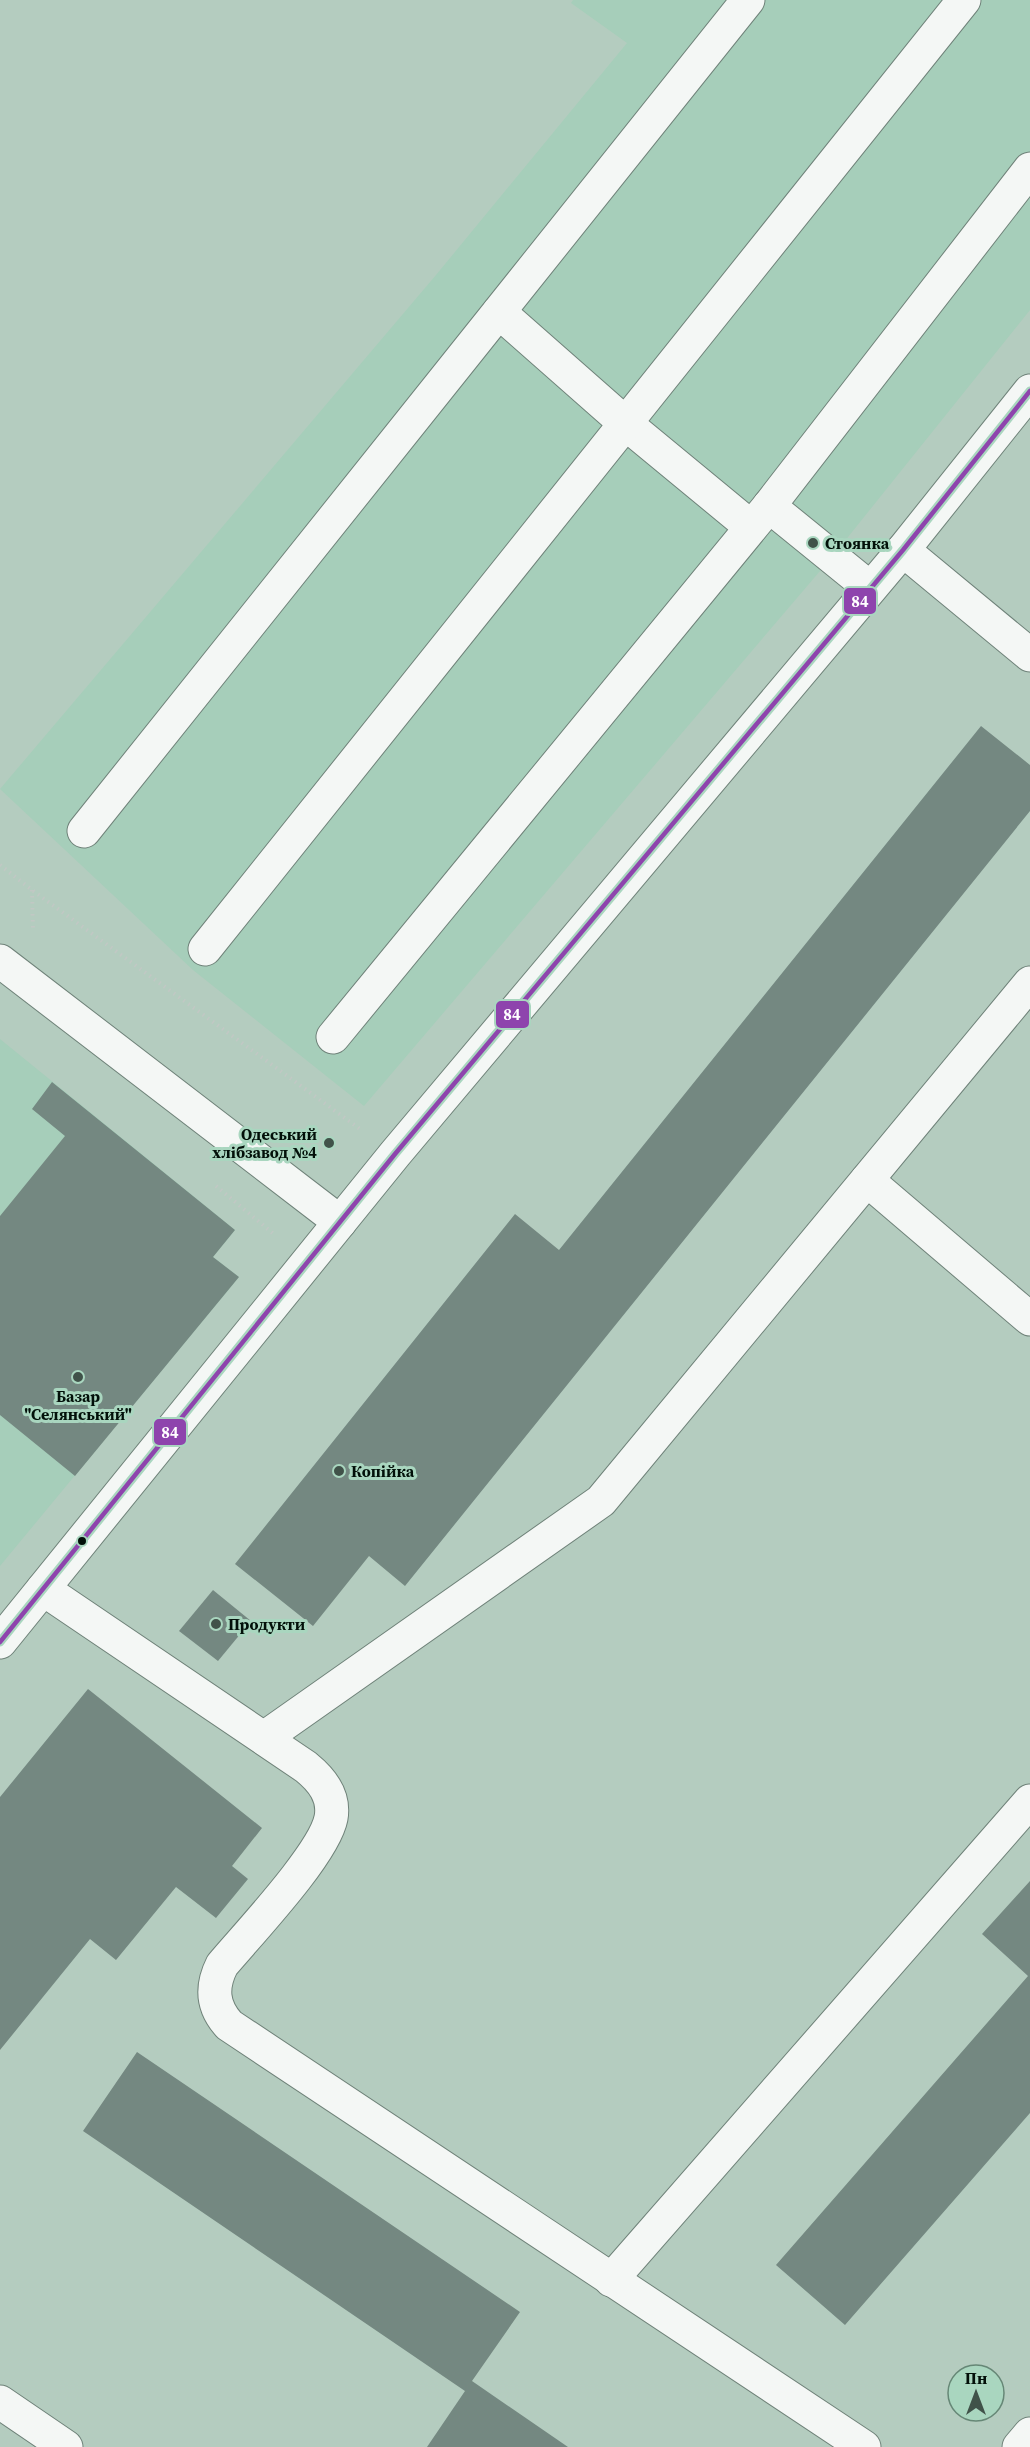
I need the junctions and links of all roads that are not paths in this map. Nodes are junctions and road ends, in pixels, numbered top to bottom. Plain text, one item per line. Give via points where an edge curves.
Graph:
1 (748, 0) edge
2 (964, 0) edge
3 (1030, 170) edge
4 (499, 312) junction
5 (1030, 391) edge
6 (625, 423) junction
7 (760, 516) junction
8 (903, 550) junction
9 (870, 588) junction
10 (1030, 655) edge
11 (84, 831) dead end
12 (205, 949) dead end
13 (0, 961) edge
14 (1030, 983) edge
15 (333, 1037) dead end
16 (867, 1180) junction
17 (340, 1222) junction
18 (1030, 1319) edge
19 (43, 1589) junction
20 (0, 1642) edge
21 (264, 1738) junction
22 (1030, 1801) edge
23 (611, 2280) junction
24 (0, 2402) edge
25 (1030, 2434) edge
26 (66, 2447) edge
27 (864, 2447) edge
28 (1019, 2447) edge

1 - 4 street
2 - 6 street
3 - 7 street
4 - 6 street
4 - 11 street
5 - 8 street
6 - 7 street
6 - 12 street
7 - 9 street
7 - 15 street
8 - 9 street
8 - 10 street
9 - 17 street
13 - 17 street
14 - 16 street
16 - 18 street
16 - 21 street via 601,1501
17 - 19 street
19 - 20 street
19 - 21 street
21 - 23 street via 318,1776 327,1788 331,1816 309,1861 222,1965 214,1989 220,2015 229,2025
22 - 23 street
23 - 27 street
24 - 26 street
25 - 28 street

